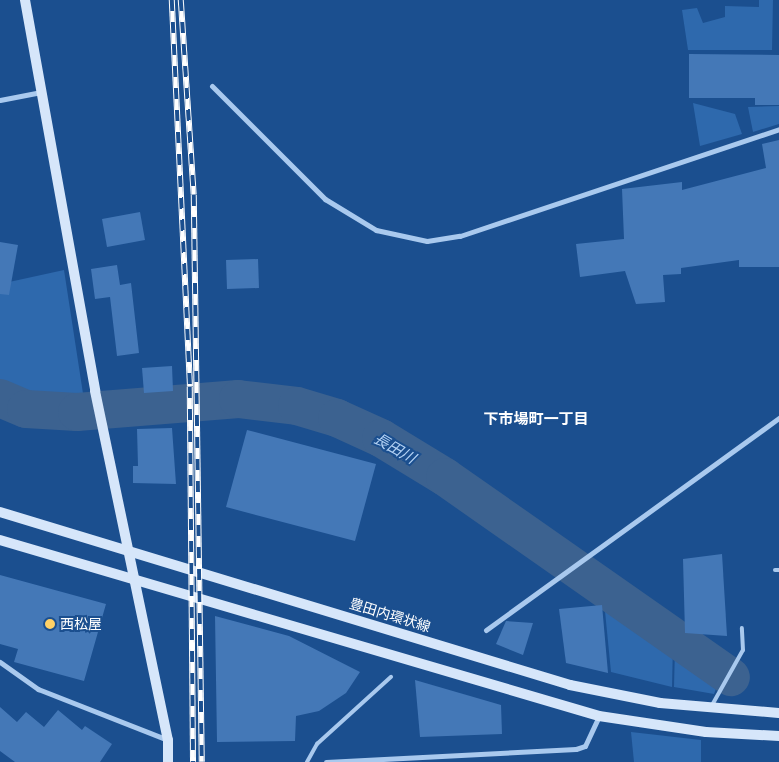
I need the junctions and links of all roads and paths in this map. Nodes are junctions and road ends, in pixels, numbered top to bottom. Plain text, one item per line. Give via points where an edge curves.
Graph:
1 (25, 0) edge
2 (212, 86) dead end
3 (42, 92) junction
4 (0, 100) edge
5 (779, 129) edge
6 (779, 418) edge
7 (0, 512) edge
8 (0, 540) edge
9 (130, 552) junction
10 (138, 583) junction
11 (742, 628) dead end
12 (486, 630) dead end
13 (0, 662) edge
14 (391, 677) dead end
15 (710, 710) junction
16 (779, 713) edge
17 (599, 716) junction
18 (779, 736) edge
19 (168, 740) junction
20 (166, 761) edge
21 (307, 762) edge
22 (326, 762) edge

1 - 3 street
2 - 5 street via 325,199 376,230 427,242 460,236
3 - 4 street
3 - 9 street via 102,426
6 - 12 street
7 - 9 street, 豊田内環状線
8 - 10 street
9 - 10 street
9 - 15 street, 豊田内環状線 via 570,685
10 - 17 street
10 - 19 street
11 - 15 lane via 743,650
13 - 19 street via 38,689
14 - 21 lane via 317,744
15 - 16 street, 豊田内環状線
17 - 18 street via 706,732
17 - 22 street via 585,746 576,749
19 - 20 street

